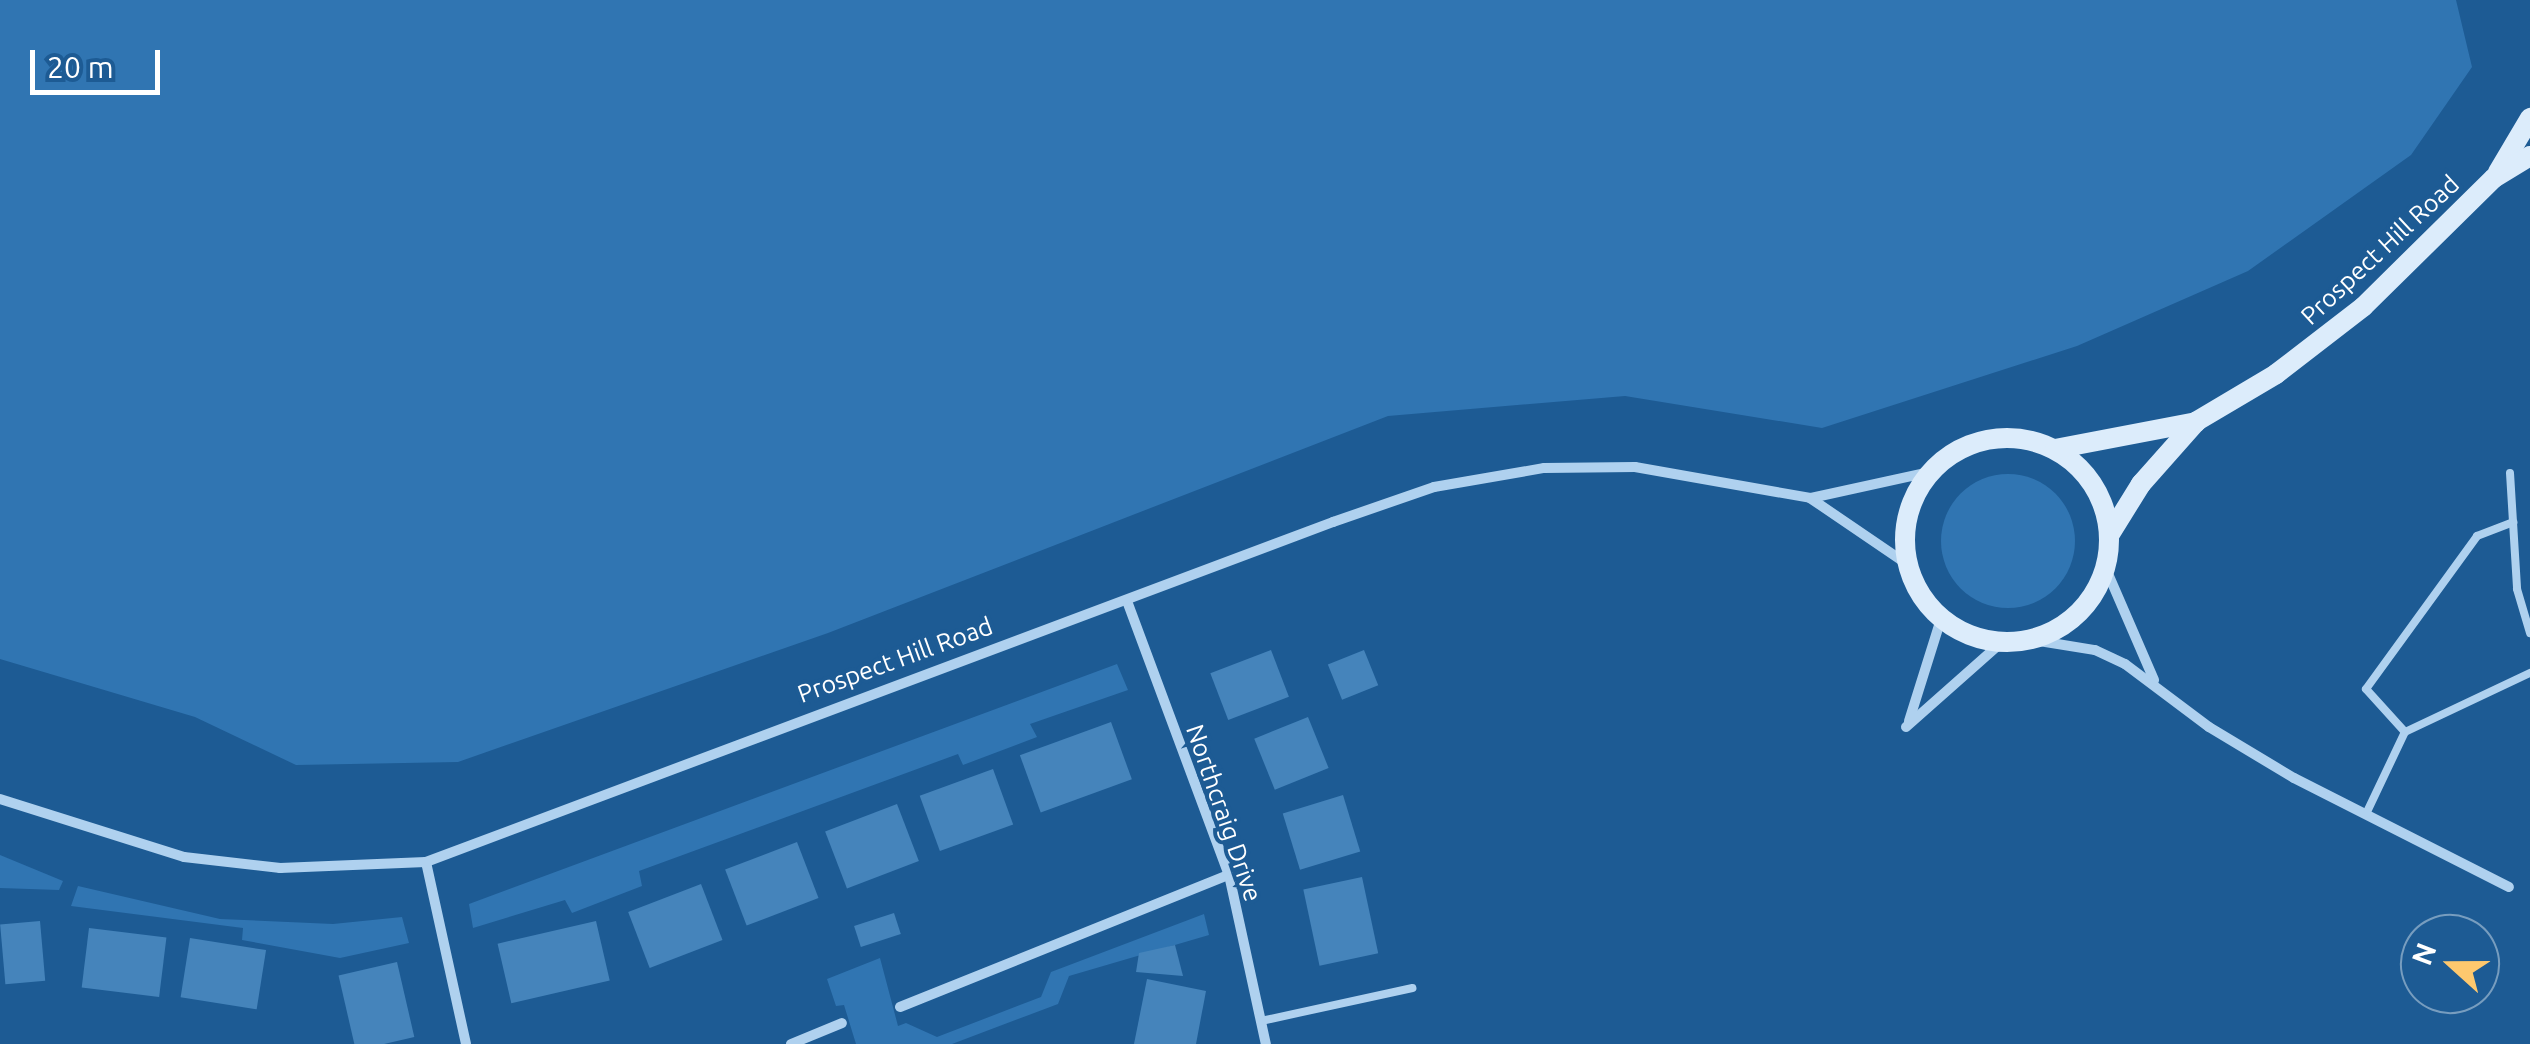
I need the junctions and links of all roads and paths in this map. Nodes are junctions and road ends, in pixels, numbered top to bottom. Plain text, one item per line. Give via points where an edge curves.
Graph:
1 (2530, 118) edge
2 (2530, 156) edge
3 (2494, 178) junction
4 (2198, 421) junction
5 (2056, 449) junction
6 (1929, 472) junction
7 (2510, 473) dead end
8 (1810, 498) junction
9 (2513, 522) junction
10 (2110, 534) junction
11 (1907, 564) junction
12 (2106, 569) junction
13 (1126, 601) junction
14 (1941, 619) junction
15 (2530, 633) edge
16 (2033, 640) junction
17 (2001, 643) junction
18 (2530, 673) edge
19 (2155, 681) junction
20 (2405, 732) junction
21 (0, 800) edge
22 (2366, 814) junction
23 (426, 862) junction
24 (1229, 876) junction
25 (2509, 886) dead end
26 (1412, 988) dead end
27 (900, 1007) dead end
28 (1261, 1020) junction
29 (842, 1023) dead end
30 (466, 1044) edge
31 (791, 1044) edge
32 (1266, 1044) edge

1 - 3 street, Prospect Hill Road
2 - 3 street, Prospect Hill Road
3 - 4 street, Prospect Hill Road via 2362,307 2276,374
4 - 5 street, Prospect Hill Road
4 - 10 street, Prospect Hill Road via 2141,484
5 - 6 street, Prospect Hill Road via 2022,438 1988,439 1955,451
5 - 10 street, Prospect Hill Road via 2093,485
6 - 8 street, Prospect Hill Road
6 - 11 street via 1904,532
7 - 9 lane
8 - 11 street, Prospect Hill Road
8 - 13 street, Prospect Hill Road via 1635,467 1544,468 1434,488
9 - 15 lane via 2517,589
9 - 20 lane via 2477,536 2366,689
10 - 12 street, Prospect Hill Road
11 - 14 street, Prospect Hill Road via 1919,595
12 - 16 street, Prospect Hill Road via 2091,601 2065,625
12 - 19 street
13 - 23 street, Prospect Hill Road
13 - 24 street, Northcraig Drive
14 - 17 street, Prospect Hill Road via 1969,636
14 - 17 street via 1906,727
16 - 17 street, Prospect Hill Road
16 - 19 street via 2095,650
18 - 20 lane
19 - 22 street via 2209,727
20 - 22 lane
21 - 23 street, Prospect Hill Road via 184,858 280,868
22 - 25 street
23 - 30 street
24 - 27 street
24 - 28 street, Northcraig Drive
26 - 28 lane
28 - 32 street, Northcraig Drive
29 - 31 street

